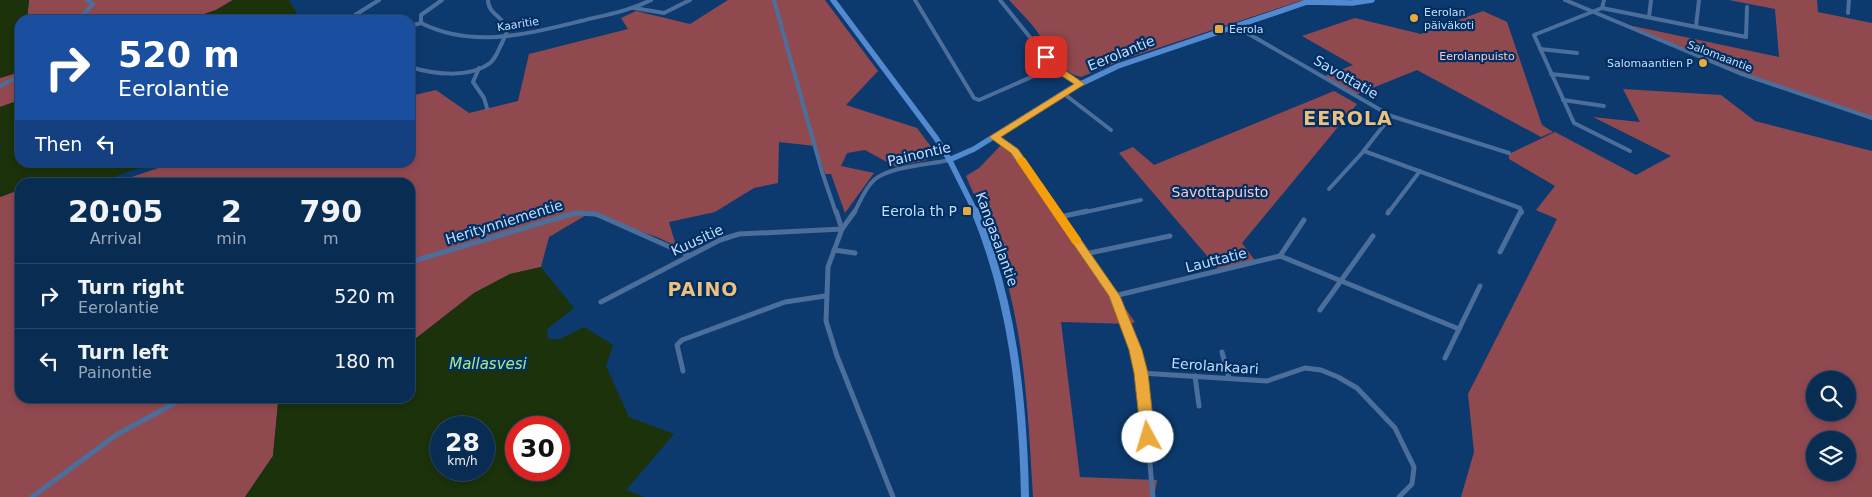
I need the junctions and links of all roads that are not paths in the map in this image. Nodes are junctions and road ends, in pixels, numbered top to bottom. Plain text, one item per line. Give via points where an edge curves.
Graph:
1 (87, 0) edge
2 (379, 0) edge
3 (442, 0) edge
4 (488, 0) edge
5 (651, 0) edge
6 (690, 0) edge
7 (774, 0) edge
8 (833, 0) edge
9 (915, 0) edge
10 (1000, 0) edge
11 (1372, 0) edge
12 (1565, 0) edge
13 (1604, 0) edge
14 (1651, 0) edge
15 (1698, 0) edge
16 (1848, 0) edge
17 (1746, 7) dead end
18 (634, 8) junction
19 (1602, 8) junction
20 (1590, 11) junction
21 (1848, 14) dead end
22 (83, 15) edge
23 (355, 15) edge
24 (1649, 17) junction
25 (421, 23) junction
26 (415, 25) edge
27 (1235, 26) junction
28 (1696, 26) junction
29 (505, 37) junction
30 (1540, 49) junction
31 (1577, 53) dead end
32 (1054, 67) junction
33 (415, 68) edge
34 (479, 68) junction
35 (1551, 74) junction
36 (15, 78) edge
37 (1588, 78) dead end
38 (1080, 84) junction
39 (0, 86) edge
40 (1063, 94) junction
41 (1563, 100) junction
42 (1604, 106) dead end
43 (487, 108) dead end
44 (1391, 116) junction
45 (1872, 118) edge
46 (1111, 130) dead end
47 (994, 137) junction
48 (1364, 151) junction
49 (1630, 152) dead end
50 (1509, 153) dead end
51 (950, 160) junction
52 (1420, 171) junction
53 (1329, 189) dead end
54 (1141, 200) dead end
55 (1388, 213) dead end
56 (1060, 217) junction
57 (1304, 220) dead end
58 (842, 229) junction
59 (1170, 236) dead end
60 (1373, 236) dead end
61 (834, 250) junction
62 (1500, 252) dead end
63 (855, 253) dead end
64 (1085, 254) junction
65 (688, 255) junction
66 (1280, 256) junction
67 (415, 261) edge
68 (1341, 282) junction
69 (1480, 286) dead end
70 (825, 296) junction
71 (1114, 296) junction
72 (601, 302) dead end
73 (1320, 310) dead end
74 (1459, 330) junction
75 (1222, 352) dead end
76 (1445, 358) dead end
77 (683, 371) dead end
78 (1141, 373) junction
79 (1194, 376) junction
80 (1229, 378) junction
81 (175, 403) edge
82 (1199, 406) dead end
83 (32, 497) edge
84 (893, 497) edge
85 (1025, 497) edge
86 (1153, 497) edge
87 (1399, 497) edge

1 - 22 street via 93,4
2 - 23 street
3 - 25 street via 425,10
4 - 29 street via 494,16 507,27
5 - 18 street, Kaaritie
6 - 18 street via 664,13
7 - 58 street via 822,172
8 - 51 main road, Kangasalantie
9 - 32 street via 974,98 979,100
10 - 32 street
11 - 27 main road, Eerolantie via 1307,2
12 - 20 street, Salomaantie
13 - 19 street
14 - 24 street
15 - 28 street
16 - 21 street
17 - 28 street via 1746,37
18 - 29 street, Kaaritie
19 - 20 street
19 - 24 street
20 - 30 street via 1534,34
20 - 45 street, Salomaantie via 1738,73
24 - 28 street
25 - 26 street
25 - 29 street, Kaaritie via 462,37
27 - 38 main road, Eerolantie via 1130,61
27 - 44 street, Savottatie
29 - 34 street via 497,55
30 - 31 street
30 - 35 street
32 - 38 street
33 - 34 street via 437,74
34 - 43 street via 473,82
35 - 37 street
35 - 41 street
36 - 39 street
38 - 40 main road, Eerolantie
40 - 46 street
40 - 47 main road, Eerolantie
41 - 42 street
41 - 49 street via 1574,124
44 - 48 street
44 - 50 street, Savottatie
47 - 51 main road, Painontie
47 - 56 street via 1014,151
48 - 52 street
48 - 53 street
51 - 58 street, Painontie via 875,178 852,219
51 - 85 main road, Kangasalantie via 984,231 1007,307 1022,393
52 - 55 street
52 - 62 street via 1520,208 1522,213
54 - 56 street
56 - 64 street
57 - 66 street
58 - 61 street
58 - 65 street, Kuusitie via 738,234
59 - 64 street
60 - 68 street
61 - 63 street
61 - 70 street via 828,267
64 - 71 street
65 - 67 street, Heritynniementie via 596,214 575,213
65 - 72 street, Kuusitie
66 - 68 street
66 - 71 street, Lauttatie
68 - 73 street
68 - 74 street
69 - 74 street
70 - 77 street via 785,302 682,340 678,345
70 - 84 street via 826,321 831,338
71 - 78 street
74 - 76 street
75 - 80 street
78 - 79 street, Eerolankaari
78 - 86 street
79 - 80 street, Eerolankaari
79 - 82 street
80 - 87 street, Eerolankaari via 1267,381 1305,368 1321,370 1357,388 1396,428 1414,467 1412,484
81 - 83 street via 116,436

